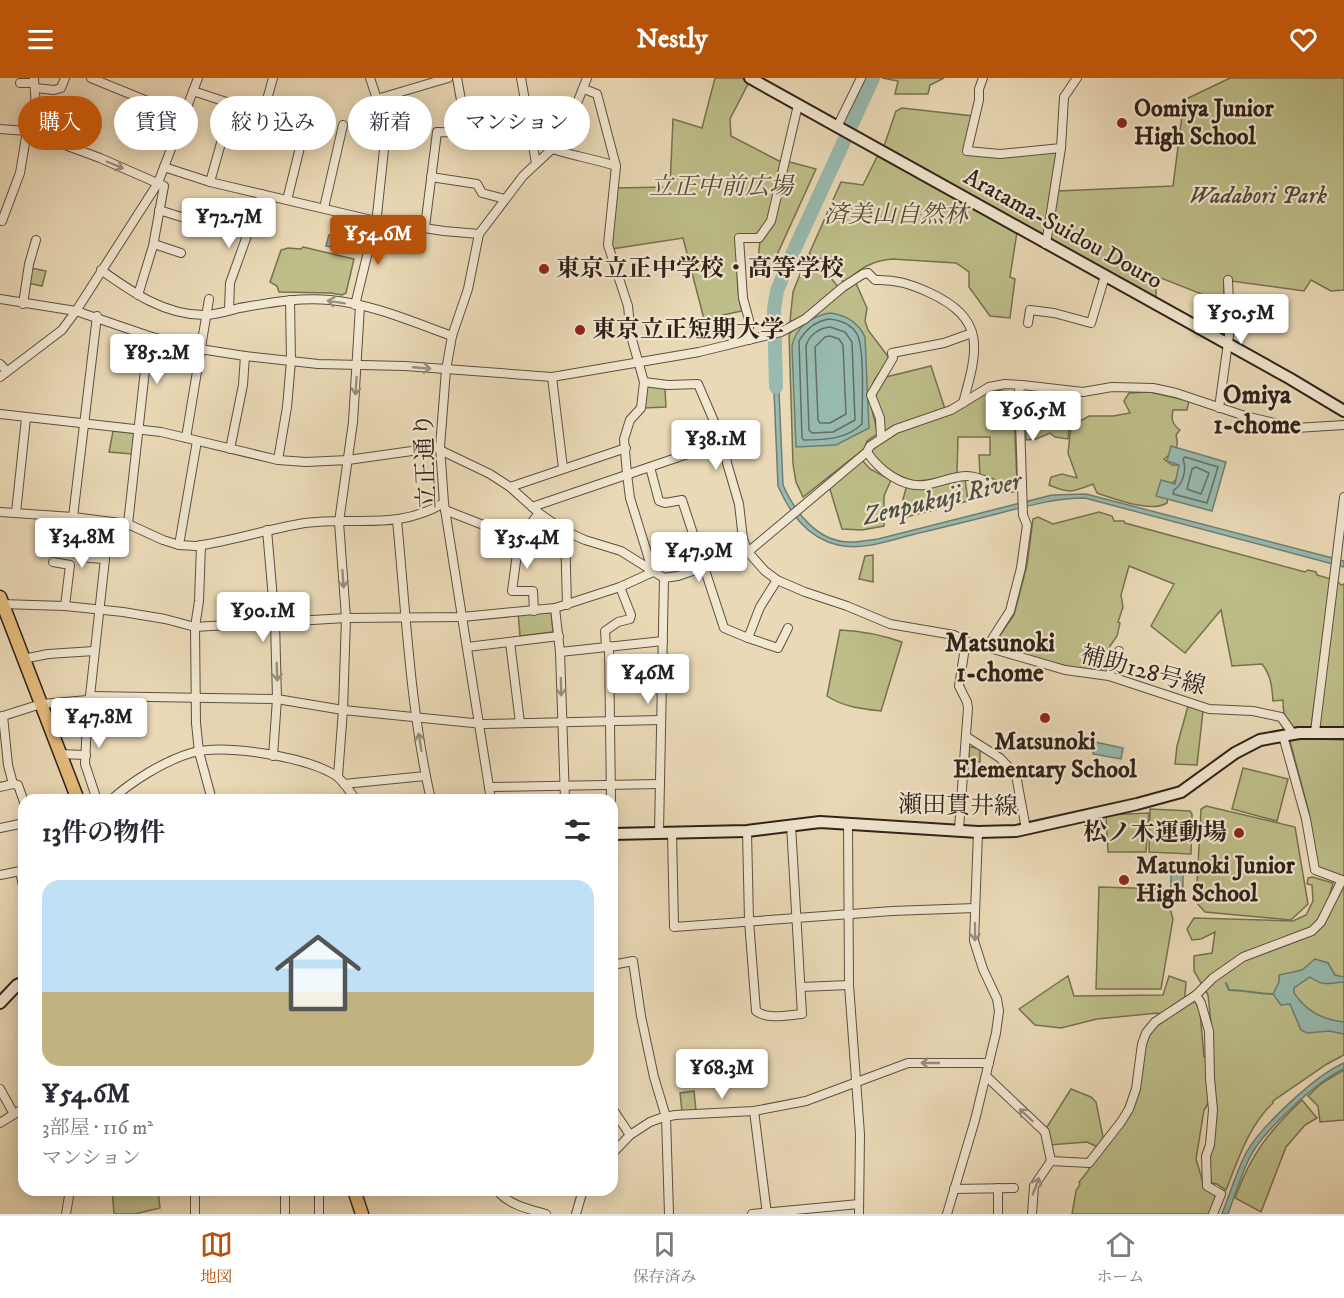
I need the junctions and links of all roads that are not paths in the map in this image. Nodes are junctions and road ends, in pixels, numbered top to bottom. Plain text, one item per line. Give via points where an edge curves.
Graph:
1 (65, 78) edge
2 (91, 78) edge
3 (115, 78) edge
4 (198, 78) edge
5 (273, 78) edge
6 (370, 78) edge
7 (448, 78) edge
8 (457, 78) edge
9 (521, 78) edge
10 (587, 78) edge
11 (750, 78) edge
12 (861, 78) edge
13 (983, 78) edge
14 (1074, 79) edge
15 (20, 83) dead end
16 (34, 83) edge
17 (119, 88) junction
18 (584, 89) junction
19 (193, 91) junction
20 (138, 96) edge
21 (191, 96) edge
22 (268, 96) edge
23 (376, 96) edge
24 (387, 96) edge
25 (581, 96) edge
26 (210, 97) edge
27 (798, 105) junction
28 (343, 125) dead end
29 (839, 128) junction
30 (0, 129) edge
31 (18, 130) edge
32 (1061, 148) junction
33 (24, 150) edge
34 (74, 150) edge
35 (171, 150) edge
36 (219, 150) edge
37 (299, 150) edge
38 (384, 150) edge
39 (552, 150) joint
40 (536, 163) junction
41 (616, 166) junction
42 (164, 167) junction
43 (431, 177) junction
44 (210, 182) junction
45 (158, 183) junction
46 (262, 194) junction
47 (505, 199) junction
48 (287, 200) junction
49 (324, 208) junction
50 (159, 210) junction
51 (191, 220) dead end
52 (376, 220) junction
53 (2, 221) dead end
54 (425, 227) junction
55 (479, 234) junction
56 (36, 240) dead end
57 (154, 244) junction
58 (1046, 244) junction
59 (181, 253) dead end
60 (101, 270) junction
61 (1105, 276) junction
62 (1228, 280) dead end
63 (138, 295) junction
64 (0, 299) edge
65 (209, 299) dead end
66 (290, 300) junction
67 (22, 304) junction
68 (358, 306) junction
69 (76, 310) junction
70 (229, 310) junction
71 (206, 315) junction
72 (97, 316) junction
73 (1028, 322) dead end
74 (972, 333) junction
75 (452, 336) junction
76 (152, 337) junction
77 (749, 340) junction
78 (1229, 345) junction
79 (200, 349) junction
80 (245, 356) junction
81 (291, 362) junction
82 (640, 362) junction
83 (0, 364) edge
84 (357, 364) junction
85 (446, 370) junction
86 (7, 371) junction
87 (0, 377) edge
88 (552, 377) junction
89 (645, 382) junction
90 (1022, 385) junction
91 (963, 403) junction
92 (1219, 408) junction
93 (1344, 411) edge
94 (0, 414) edge
95 (26, 418) junction
96 (84, 424) junction
97 (1344, 426) edge
98 (138, 429) junction
99 (186, 438) junction
100 (881, 438) junction
101 (198, 441) junction
102 (723, 442) junction
103 (440, 448) junction
104 (626, 448) junction
105 (230, 449) junction
106 (867, 452) junction
107 (278, 460) junction
108 (348, 460) junction
109 (650, 467) junction
110 (563, 468) junction
111 (627, 474) junction
112 (1022, 486) junction
113 (510, 488) junction
114 (1344, 497) edge
115 (445, 507) junction
116 (532, 507) junction
117 (0, 512) edge
118 (15, 513) junction
119 (539, 513) junction
120 (73, 517) junction
121 (397, 520) junction
122 (110, 522) junction
123 (339, 522) junction
124 (128, 524) junction
125 (267, 530) junction
126 (565, 531) junction
127 (519, 539) junction
128 (179, 545) junction
129 (201, 545) junction
130 (748, 552) junction
131 (89, 558) dead end
132 (105, 559) junction
133 (53, 562) dead end
134 (703, 568) junction
135 (653, 572) junction
136 (664, 578) junction
137 (777, 579) junction
138 (620, 587) junction
139 (1, 602) edge
140 (567, 605) junction
141 (65, 606) junction
142 (555, 608) junction
143 (99, 610) junction
144 (534, 611) junction
145 (462, 617) junction
146 (346, 618) junction
147 (405, 618) junction
148 (275, 622) junction
149 (195, 627) junction
150 (788, 628) dead end
151 (558, 636) junction
152 (748, 638) junction
153 (966, 640) junction
154 (663, 641) junction
155 (510, 642) junction
156 (467, 647) junction
157 (608, 647) junction
158 (987, 647) junction
159 (94, 651) junction
160 (1119, 651) dead end
161 (560, 652) junction
162 (23, 659) junction
163 (1109, 676) junction
164 (196, 697) junction
165 (89, 698) junction
166 (278, 699) junction
167 (41, 704) junction
168 (343, 710) junction
169 (2, 717) edge
170 (416, 717) junction
171 (610, 720) junction
172 (661, 720) junction
173 (561, 721) junction
174 (479, 723) junction
175 (520, 723) junction
176 (1315, 732) junction
177 (1344, 734) edge
178 (1288, 735) junction
179 (967, 737) junction
180 (199, 752) junction
181 (59, 753) junction
182 (86, 754) junction
183 (273, 756) junction
184 (4, 766) edge
185 (338, 776) junction
186 (425, 776) junction
187 (13, 784) junction
188 (344, 784) junction
189 (660, 784) junction
190 (611, 785) junction
191 (564, 786) junction
192 (0, 787) edge
193 (489, 787) junction
194 (21, 794) edge
195 (76, 794) edge
196 (95, 794) edge
197 (119, 794) edge
198 (210, 794) edge
199 (352, 794) edge
200 (429, 794) edge
201 (490, 794) edge
202 (565, 794) edge
203 (611, 794) edge
204 (848, 823) junction
205 (18, 824) edge
206 (791, 825) junction
207 (0, 828) edge
208 (1026, 829) junction
209 (959, 830) junction
210 (747, 831) junction
211 (659, 832) junction
212 (672, 832) junction
213 (978, 832) junction
214 (618, 834) edge
215 (18, 870) edge
216 (0, 875) edge
217 (975, 908) junction
218 (849, 914) junction
219 (797, 918) junction
220 (749, 921) junction
221 (618, 964) edge
222 (18, 985) edge
223 (849, 986) junction
224 (801, 987) junction
225 (1196, 995) junction
226 (0, 1003) edge
227 (989, 1063) junction
228 (986, 1076) junction
229 (857, 1083) junction
230 (0, 1089) edge
231 (754, 1111) junction
232 (18, 1112) edge
233 (14, 1114) junction
234 (618, 1117) edge
235 (666, 1117) junction
236 (0, 1123) edge
237 (630, 1135) junction
238 (618, 1148) edge
239 (1051, 1161) junction
240 (998, 1188) junction
241 (1014, 1188) dead end
242 (954, 1189) junction
243 (69, 1196) edge
244 (195, 1196) edge
245 (285, 1196) edge
246 (319, 1196) edge
247 (356, 1196) edge
248 (501, 1196) edge
249 (581, 1196) edge
250 (859, 1204) junction
251 (767, 1213) edge
252 (66, 1214) edge
253 (195, 1214) edge
254 (285, 1214) edge
255 (319, 1214) edge
256 (362, 1214) edge
257 (546, 1214) edge
258 (576, 1214) edge
259 (669, 1214) edge
260 (752, 1214) edge
261 (860, 1214) edge
262 (947, 1214) edge
263 (998, 1214) edge
264 (1032, 1214) edge
265 (1214, 1214) edge

1 - 16 street via 61,88 54,90
2 - 17 street
3 - 17 street
4 - 19 street
5 - 22 street
6 - 23 street
7 - 24 street
8 - 43 street via 467,133 438,132
9 - 40 street
10 - 18 street
11 - 27 main road
12 - 29 street
13 - 32 street via 967,151 1000,154
14 - 32 street via 1064,97
15 - 16 street
17 - 20 street
18 - 25 street
18 - 41 street via 597,94
19 - 21 street
19 - 26 street
27 - 29 main road
27 - 77 street via 771,221 759,238 740,238
28 - 49 street
29 - 58 main road, Aratama-Suidou Douro
30 - 31 street
32 - 58 street
33 - 53 street via 20,173
34 -> 45 street
35 - 42 street
36 - 44 street
37 - 48 street
38 - 52 street
39 - 40 street, 立正通り
39 - 41 street
40 - 47 street, 立正通り
41 - 82 street via 608,245 628,306 631,336
42 - 44 street
42 - 45 street
43 - 47 street via 477,184 482,193
43 - 54 street
44 - 46 street
45 - 50 street via 164,186
45 - 60 street
46 - 48 street
46 - 70 street via 230,283
47 - 55 street, 立正通り
48 - 49 street
49 - 52 street
50 - 51 street
50 - 57 street
52 - 54 street
52 - 68 street
54 - 55 street
55 - 75 street, 立正通り via 468,289
56 - 67 street
57 - 59 street
57 - 63 street
58 - 61 main road, Aratama-Suidou Douro
60 - 63 street
60 - 69 street
61 - 73 street via 1091,323 1030,310
61 - 78 main road, Aratama-Suidou Douro
62 - 78 street
63 - 71 street via 176,311
64 - 67 street
65 - 71 street
68 -> 66 street via 330,300
66 - 70 street
66 - 81 street
67 - 69 street
68 - 75 street
68 - 84 street
69 - 72 street
69 - 86 street via 62,330
70 - 71 street
71 - 79 street
72 - 76 street
72 - 96 street
74 - 77 street via 964,315 947,302 907,283 875,280 868,273 843,287 805,319 781,332
74 - 91 street via 974,355
74 - 100 street via 892,353 893,358 871,395 880,418
75 - 85 street, 立正通り
76 - 79 street
76 - 98 street
77 - 82 street
78 - 92 street
78 - 93 main road, Aratama-Suidou Douro
79 - 80 street
79 - 99 street
80 - 81 street
80 - 105 street
81 - 84 street
81 - 107 street
82 - 88 street
82 - 89 street
83 - 86 street
84 -> 85 street
84 -> 108 street
85 - 88 street
85 - 103 street, 立正通り
86 - 87 street
88 - 110 street
89 - 102 street via 698,384
89 - 104 street via 641,408 630,420 624,439
90 - 91 street via 989,387
90 - 92 street via 1083,392 1112,387 1153,388
90 - 112 street
91 - 100 street
92 - 97 street via 1296,428
94 - 95 street
95 - 96 street
95 - 118 street
96 - 98 street
96 - 120 street
98 - 99 street
98 - 124 street
99 - 101 street
100 - 106 street
101 - 105 street
101 - 128 street
102 - 109 street
102 - 130 street
103 - 108 street
103 - 113 street
103 - 115 street, 立正通り
104 - 110 street
104 - 111 street
105 - 107 street
106 - 112 street via 876,466 914,485 966,476 1004,488
106 - 130 street
107 - 108 street
108 - 123 street
109 - 111 street
109 - 134 street via 658,501 682,500
110 - 113 street
111 - 116 street
111 - 135 street via 630,498
112 - 158 street via 1027,525 1021,568 1010,611
113 - 116 street
114 - 176 street
115 - 121 street
115 - 127 street
115 - 145 street, 立正通り
116 - 119 street
117 - 118 street
118 - 120 street
119 - 126 street
119 - 127 street
120 - 122 street
121 - 123 street
121 - 147 street
122 - 124 street
122 - 132 street
123 - 125 street
123 -> 146 street
124 - 128 street
125 - 129 street
125 - 148 street
126 - 135 street via 621,551
126 - 140 street
127 - 144 street via 512,591 533,591
128 - 129 street
129 - 149 street via 200,601
130 - 134 street
130 - 137 street, 補助128号線
131 - 132 street
132 - 143 street
133 - 141 street via 63,560 70,565
134 - 136 street
134 - 152 street via 724,628
135 - 136 street
135 - 138 street
136 - 154 street
137 - 152 street
137 - 153 street, 補助128号線 via 890,624 954,634
138 - 140 street
138 - 157 street via 631,615 605,631
139 - 141 street
139 - 162 main road
140 - 142 street
141 - 143 street
142 - 144 street
142 - 151 street
143 - 149 street
143 - 159 street
144 - 145 street
145 - 147 street
145 - 156 street, 立正通り
146 - 147 street
146 - 148 street
146 - 168 street
147 - 170 street
148 - 149 street
148 -> 166 street
149 - 164 street
150 - 152 street via 778,648
151 - 155 street
151 - 161 street
153 - 158 street, 補助128号線
153 - 179 street via 959,686 967,702
154 - 157 street
154 - 172 street
155 - 156 street
155 - 175 street
156 - 174 street, 立正通り
157 - 161 street
157 - 171 street
158 - 163 street, 補助128号線 via 1065,670
159 - 162 street
159 - 165 street
160 - 163 street
161 -> 173 street
162 - 167 main road
163 - 178 street, 補助128号線 via 1209,709 1281,717
164 - 165 street
164 - 166 street
164 - 180 street
165 - 167 street
165 - 182 street
166 - 168 street
166 - 183 street
167 - 169 street
167 - 181 main road
168 - 170 street
168 - 185 street
169 - 184 street
170 - 174 street
186 -> 170 street
171 - 172 street
171 - 173 street
171 - 190 street
172 - 189 street
173 - 175 street
173 - 191 street
174 - 175 street
174 - 193 street, 立正通り
176 - 177 main road, 瀬田貫井線
176 - 178 main road, 瀬田貫井線
178 - 208 main road, 瀬田貫井線 via 1246,746 1181,792
178 - 225 street via 1315,870 1342,880 1321,922 1312,931 1243,957
179 - 208 street via 1000,758 1017,775
179 - 209 street
180 - 183 street via 239,750
180 - 197 street via 144,776
180 - 198 street
181 - 182 street
181 - 195 main road
182 - 196 street via 85,764
183 - 185 street
184 - 187 street
185 - 188 street
186 - 188 street
186 - 200 street
187 - 192 street
187 - 194 street via 18,784
188 - 199 street
189 - 190 street
189 - 211 street
190 - 191 street
190 - 203 street
191 - 193 street
191 - 202 street
193 - 201 street, 立正通り
204 - 206 main road, 瀬田貫井線 via 805,820
204 - 209 main road, 瀬田貫井線
204 - 218 street
205 - 207 street
206 - 210 main road, 瀬田貫井線
206 - 219 street
208 - 213 main road, 瀬田貫井線
209 - 213 main road, 瀬田貫井線
210 - 212 main road, 瀬田貫井線
210 - 220 street
211 - 212 main road, 瀬田貫井線
211 - 214 main road, 瀬田貫井線
212 - 220 street via 674,927
213 - 217 street
215 - 216 street
217 - 218 street
217 -> 227 street via 974,940 999,1011
218 - 219 street
218 - 223 street
219 - 220 street
219 - 224 street
220 - 224 street via 756,1011 768,1017 802,1014
221 - 235 street via 633,961 641,1016
222 - 226 main road
223 - 224 street
223 - 229 street
225 - 239 street via 1146,1033 1129,1109 1089,1163
225 - 265 street via 1209,1031 1213,1110 1206,1156 1207,1186 1221,1194
227 - 228 street
227 -> 229 street via 908,1063
239 -> 228 street via 1045,1132
228 - 242 street
229 - 231 street via 806,1101
229 - 250 street
230 - 233 street
231 - 235 street
231 - 251 street
232 - 233 street
233 - 236 street
234 - 237 street
235 - 237 street
235 - 259 street
237 - 238 street
264 -> 239 street via 1034,1186
240 - 241 street
240 - 242 street
240 - 263 street
242 - 262 street
243 - 252 street
244 - 253 street
245 - 254 street
246 - 255 street
247 - 256 main road
248 - 257 street
249 - 258 street
250 - 251 street
250 - 261 street
251 - 260 street

